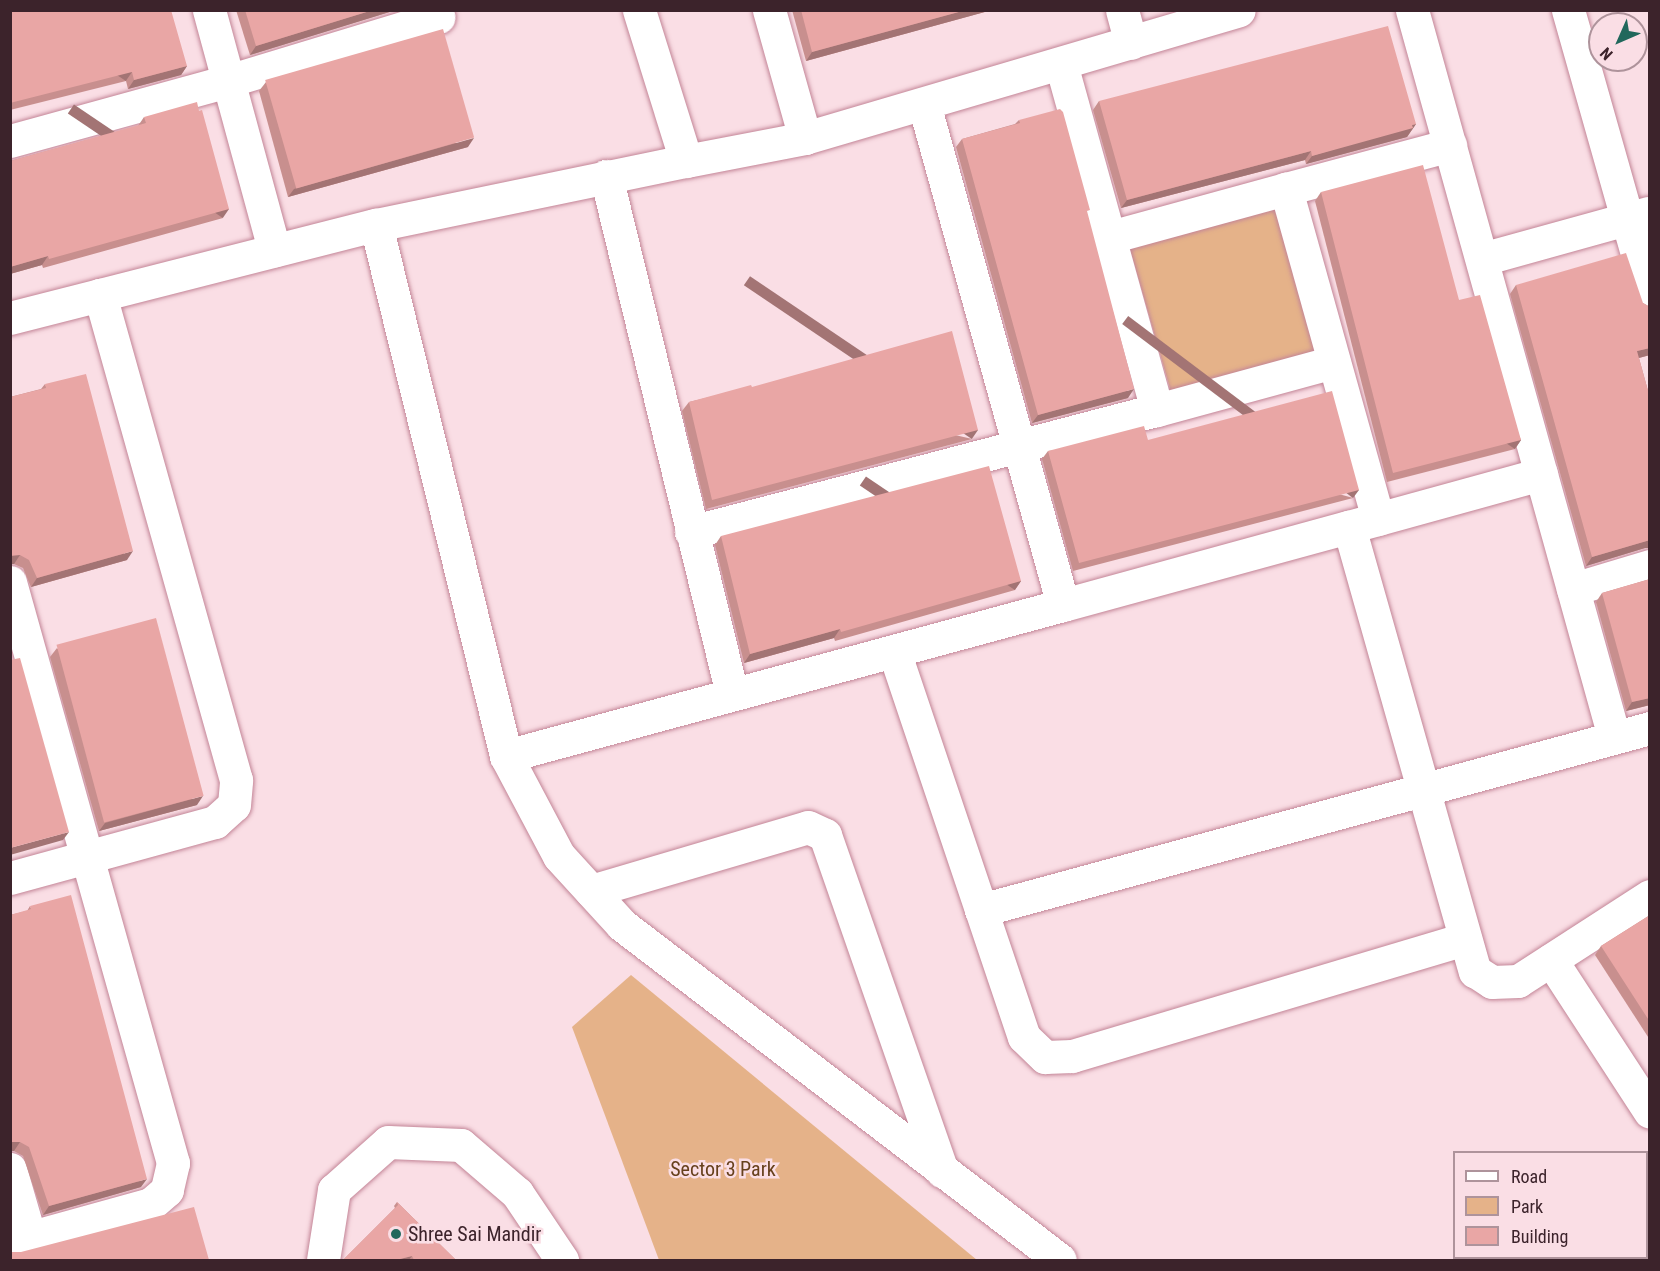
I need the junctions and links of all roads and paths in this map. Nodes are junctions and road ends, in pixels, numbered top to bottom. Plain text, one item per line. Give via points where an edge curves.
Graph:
1 (208, 10) edge
2 (639, 10) edge
3 (769, 10) edge
4 (1122, 10) edge
5 (1239, 10) edge
6 (1412, 10) edge
7 (1568, 10) edge
8 (440, 17) dead end
9 (1131, 43) junction
10 (1061, 64) junction
11 (228, 81) junction
12 (924, 104) junction
13 (805, 138) junction
14 (10, 141) edge
15 (1450, 145) junction
16 (686, 161) junction
17 (606, 176) junction
18 (1286, 189) junction
19 (1638, 216) edge
20 (376, 225) junction
21 (1110, 237) junction
22 (274, 250) junction
23 (1482, 259) junction
24 (100, 295) junction
25 (1650, 299) edge
26 (10, 318) edge
27 (1335, 362) junction
28 (1157, 410) junction
29 (1019, 447) junction
30 (1541, 474) junction
31 (1364, 523) junction
32 (691, 532) junction
33 (1650, 566) edge
34 (10, 582) edge
35 (1573, 588) junction
36 (1063, 605) junction
37 (894, 651) junction
38 (732, 694) junction
39 (1650, 728) edge
40 (1614, 737) junction
41 (506, 756) junction
42 (1422, 789) junction
43 (87, 857) junction
44 (10, 878) edge
45 (591, 891) junction
46 (1650, 896) edge
47 (981, 910) junction
48 (1465, 939) junction
49 (1551, 960) junction
50 (1645, 1097) edge
51 (10, 1169) edge
52 (942, 1171) junction
53 (20, 1240) edge
54 (323, 1260) edge
55 (562, 1260) edge
56 (1059, 1260) edge

1 - 11 street
2 - 16 street
3 - 13 street
4 - 9 street
5 - 9 street
6 - 15 street
7 - 19 street
8 - 11 street
9 - 10 street
10 - 12 street
10 - 21 street
11 - 14 street
11 - 22 street
12 - 13 street
12 - 29 street
13 - 16 street
15 - 18 street
15 - 23 street
16 - 17 street
17 - 20 street
17 - 32 street
18 - 21 street
18 - 27 street
19 - 23 street
19 - 25 street
20 - 22 street
20 - 41 street
21 - 28 street
22 - 24 street
23 - 30 street
24 - 26 street
24 - 43 street via 236,780 234,805 215,822
27 - 28 street
27 - 31 street
28 - 29 street
29 - 32 street
29 - 36 street
30 - 31 street
30 - 35 street
31 - 36 street
31 - 42 street
32 - 38 street
33 - 35 street
34 - 43 street
35 - 40 street
36 - 37 street
37 - 38 street
37 - 47 street
38 - 41 street
39 - 40 street
40 - 42 street
41 - 45 street via 559,856
42 - 47 street
42 - 48 street
43 - 44 street
43 - 53 street via 173,1164 167,1190 151,1204
45 - 52 street via 621,925
45 - 52 street via 808,827 825,835
46 - 49 street
47 - 48 street via 1024,1037 1045,1057 1072,1056
48 - 49 street via 1475,971 1492,982 1518,981
49 - 50 street
51 - 53 street
52 - 56 street
54 - 55 street via 334,1190 388,1142 461,1145 517,1193

